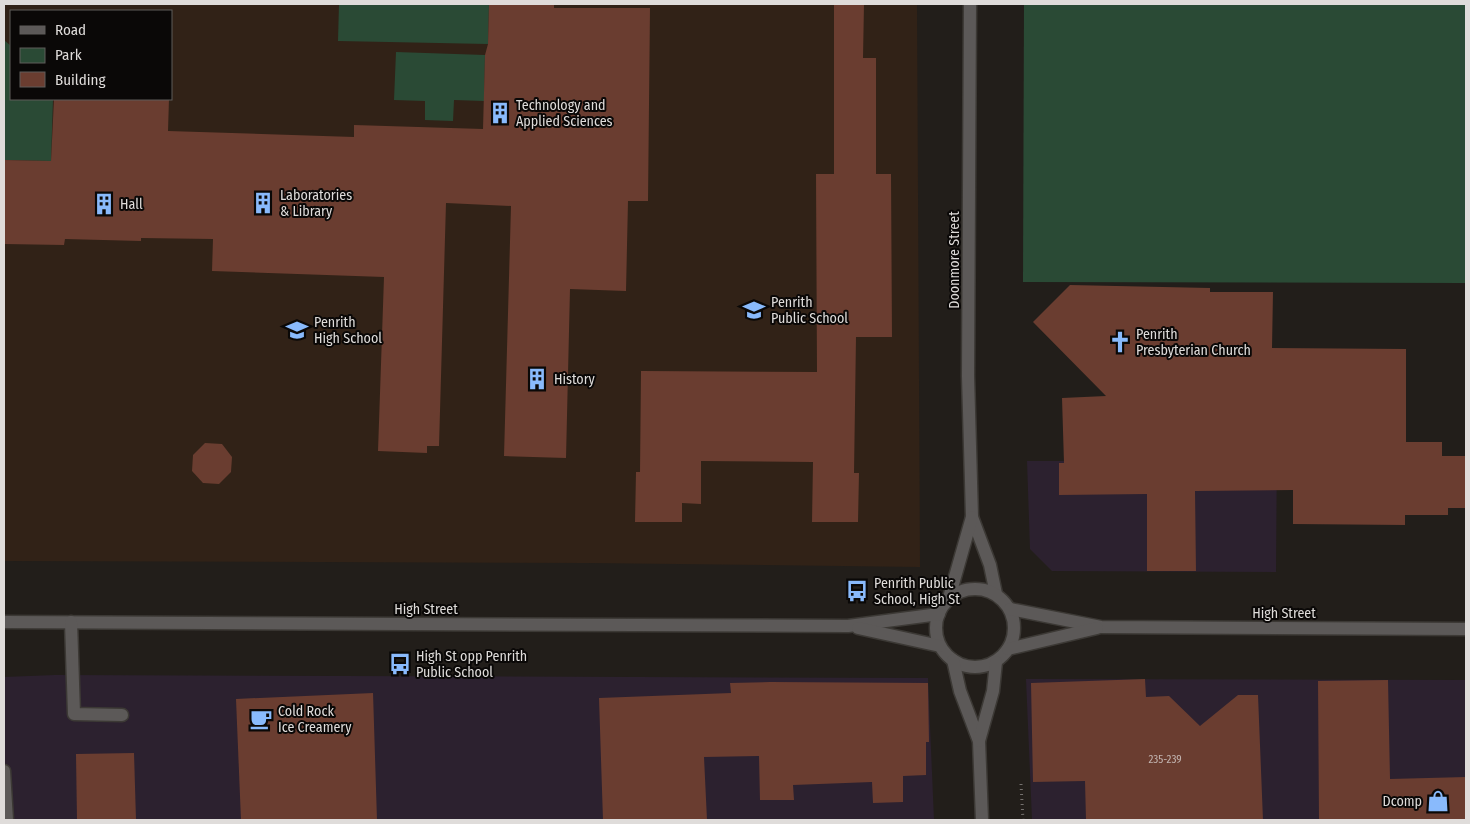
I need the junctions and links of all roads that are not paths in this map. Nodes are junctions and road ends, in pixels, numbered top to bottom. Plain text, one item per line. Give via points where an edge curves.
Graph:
1 (970, 4) edge
2 (972, 517) junction
3 (996, 594) junction
4 (949, 598) junction
5 (1010, 609) junction
6 (939, 614) junction
7 (4, 622) edge
8 (71, 622) junction
9 (848, 626) junction
10 (1101, 627) junction
11 (1466, 629) edge
12 (940, 646) junction
13 (1008, 650) junction
14 (953, 660) junction
15 (996, 662) junction
16 (122, 715) dead end
17 (979, 741) junction
18 (4, 771) edge
19 (6, 810) edge
20 (982, 820) edge

1 - 2 street, Doonmore Street via 968,376
2 - 3 street, Doonmore Street via 990,566
2 - 4 street, Doonmore Street
3 - 4 street via 972,588
3 - 5 street
4 - 6 street
5 - 10 street, High Street
5 - 13 street via 1015,630
6 - 9 street, High Street
6 - 12 street via 936,636
7 - 8 street, High Street
8 - 9 street, High Street
8 - 16 street via 74,714
9 - 12 street, High Street
10 - 11 street, High Street
10 - 13 street, High Street
12 - 14 street
13 - 15 street
14 - 15 street via 973,667
14 - 17 street via 960,691
15 - 17 street via 993,690
17 - 20 street
18 - 19 street

